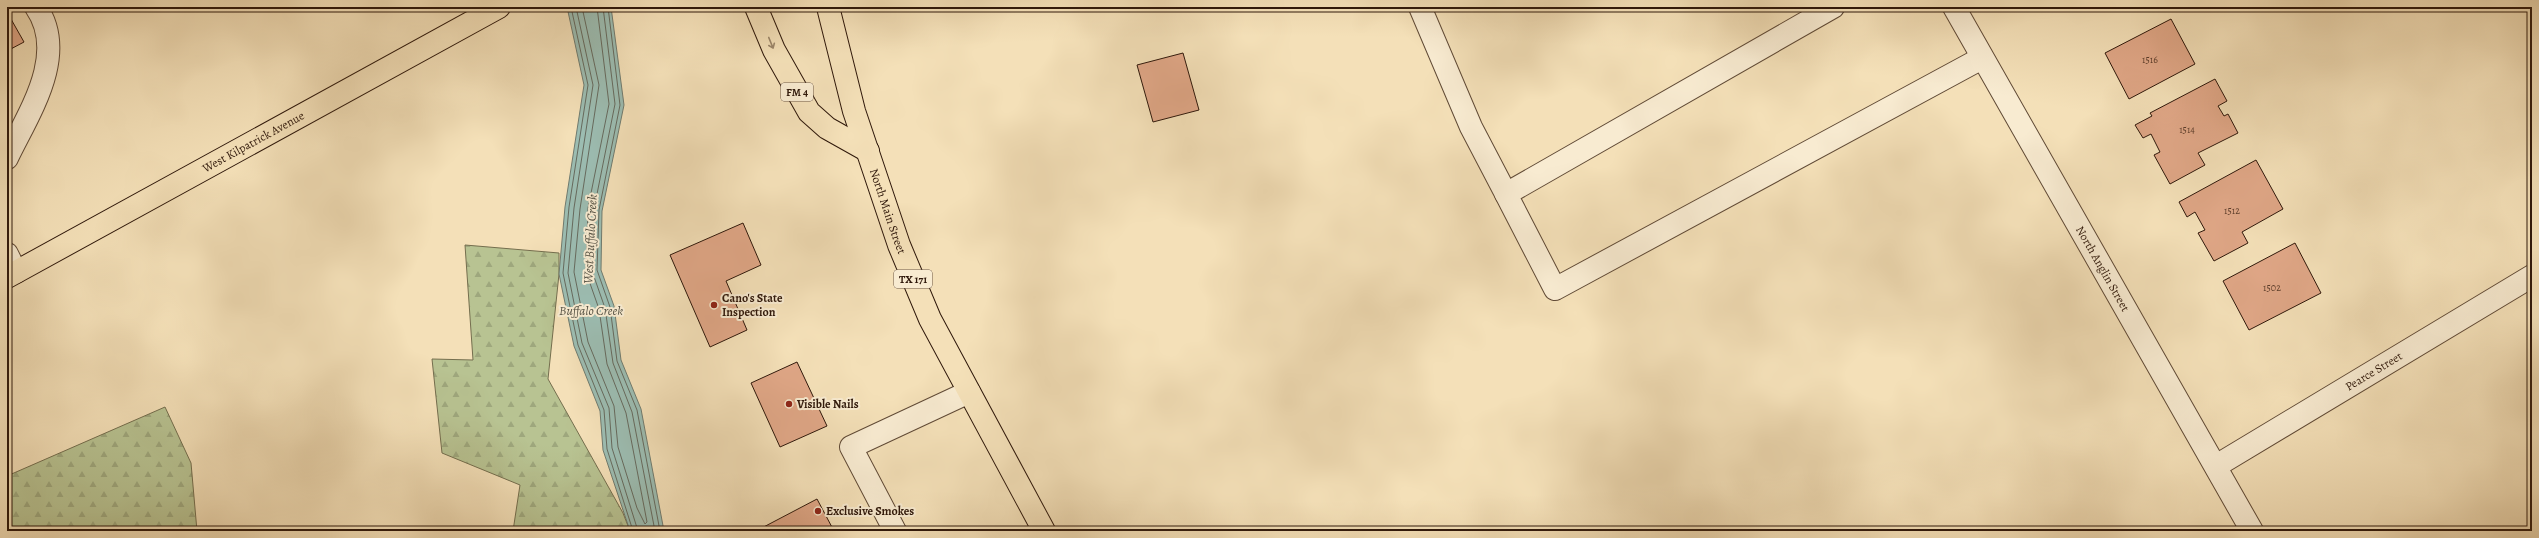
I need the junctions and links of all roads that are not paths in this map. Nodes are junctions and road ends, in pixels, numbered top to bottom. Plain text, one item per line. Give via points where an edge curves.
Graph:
1 (36, 7) edge
2 (756, 7) edge
3 (828, 7) edge
4 (1420, 7) edge
5 (1833, 7) edge
6 (1954, 7) edge
7 (496, 9) edge
8 (1982, 58) junction
9 (868, 152) junction
10 (7, 158) edge
11 (1506, 194) junction
12 (10, 268) edge
13 (2532, 276) edge
14 (969, 392) junction
15 (2216, 466) junction
16 (894, 531) edge
17 (1044, 531) edge
18 (2252, 531) edge

1 - 10 street via 42,17 47,39 48,63 41,88
2 -> 9 main road, FM 4 via 774,50 808,112 827,128
3 - 9 main road, North Main Street / TX 171 via 854,111
4 - 11 street via 1471,127
5 - 11 street
6 - 8 street, North Anglin Street
7 - 12 main road, West Kilpatrick Avenue
8 - 11 street via 1555,289
8 - 15 street, North Anglin Street
9 - 14 main road, North Main Street / TX 171 via 899,244 930,319
13 - 15 street, Pearce Street
14 - 16 street via 850,447
14 - 17 main road, North Main Street / TX 171
15 - 18 street, North Anglin Street

